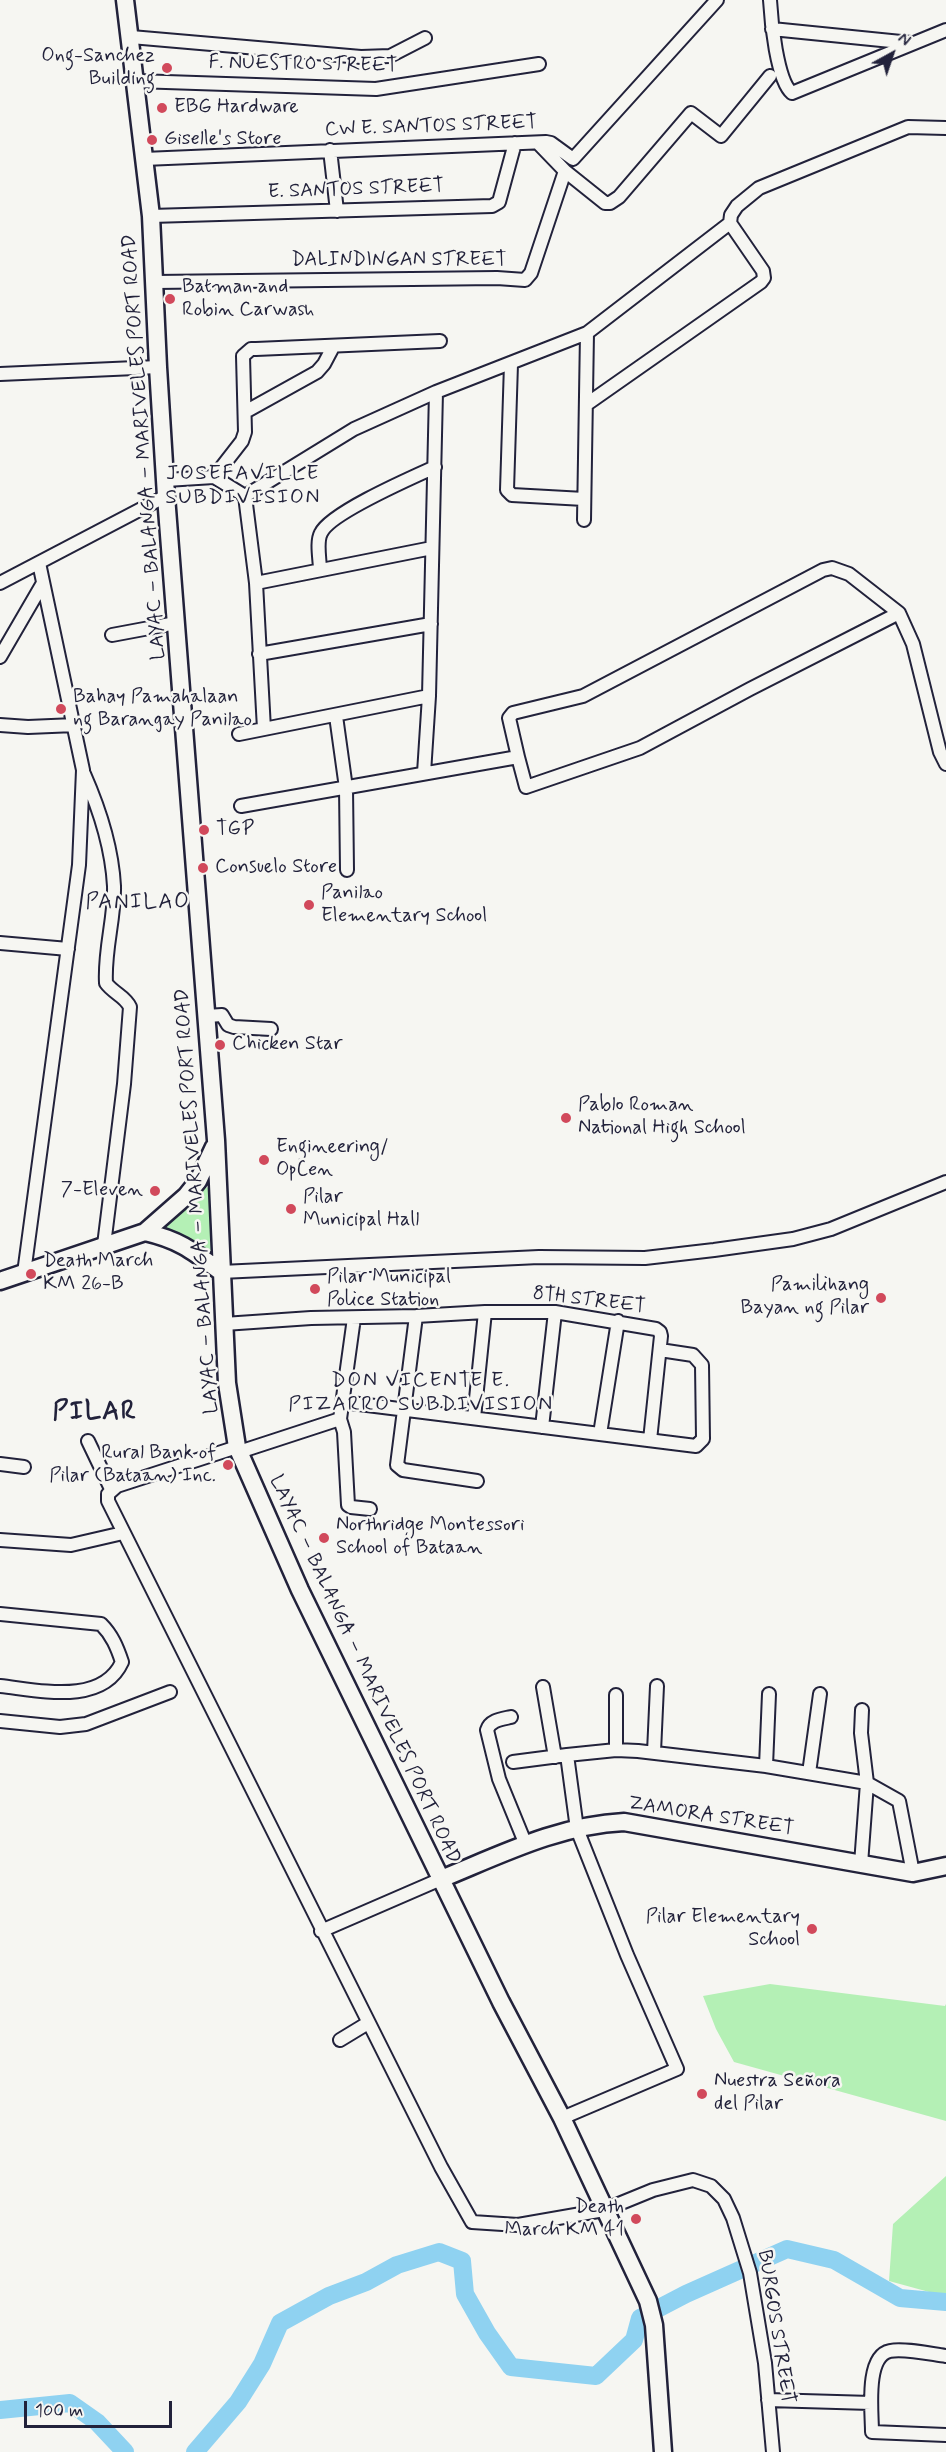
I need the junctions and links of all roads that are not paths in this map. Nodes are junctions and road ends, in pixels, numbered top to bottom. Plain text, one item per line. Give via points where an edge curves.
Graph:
1 (125, 0) edge
2 (717, 0) edge
3 (770, 0) edge
4 (772, 28) junction
5 (946, 30) edge
6 (131, 37) junction
7 (425, 38) dead end
8 (913, 43) junction
9 (539, 64) dead end
10 (770, 76) dead end
11 (136, 81) junction
12 (946, 128) edge
13 (538, 142) junction
14 (515, 143) junction
15 (330, 150) junction
16 (144, 159) junction
17 (565, 171) junction
18 (337, 210) junction
19 (151, 216) junction
20 (730, 223) junction
21 (155, 282) junction
22 (587, 333) junction
23 (440, 341) dead end
24 (333, 347) junction
25 (511, 363) junction
26 (158, 367) junction
27 (0, 374) edge
28 (436, 392) junction
29 (587, 404) junction
30 (245, 412) junction
31 (435, 467) junction
32 (214, 477) junction
33 (166, 488) junction
34 (245, 496) junction
35 (584, 499) junction
36 (584, 520) dead end
37 (432, 548) junction
38 (39, 563) junction
39 (320, 570) junction
40 (0, 583) edge
41 (43, 583) junction
42 (255, 583) junction
43 (899, 614) junction
44 (176, 623) junction
45 (431, 624) junction
46 (112, 635) dead end
47 (259, 654) junction
48 (0, 657) edge
49 (429, 696) junction
50 (336, 716) junction
51 (0, 725) edge
52 (75, 725) junction
53 (264, 729) junction
54 (239, 734) dead end
55 (518, 757) junction
56 (946, 764) edge
57 (83, 770) junction
58 (424, 773) junction
59 (346, 788) junction
60 (241, 806) dead end
61 (347, 870) dead end
62 (0, 943) edge
63 (68, 949) junction
64 (207, 1016) junction
65 (271, 1029) dead end
66 (216, 1140) junction
67 (946, 1182) edge
68 (145, 1232) junction
69 (104, 1245) junction
70 (221, 1272) junction
71 (24, 1273) junction
72 (0, 1281) edge
73 (486, 1312) junction
74 (555, 1312) junction
75 (416, 1316) junction
76 (354, 1318) junction
77 (618, 1321) junction
78 (224, 1324) junction
79 (660, 1350) junction
80 (343, 1402) junction
81 (404, 1409) junction
82 (474, 1418) junction
83 (340, 1419) junction
84 (542, 1427) junction
85 (600, 1434) junction
86 (650, 1440) junction
87 (88, 1442) dead end
88 (238, 1449) junction
89 (0, 1464) edge
90 (24, 1467) dead end
91 (477, 1481) dead end
92 (111, 1489) junction
93 (370, 1509) dead end
94 (123, 1533) junction
95 (0, 1540) edge
96 (0, 1614) edge
97 (0, 1686) edge
98 (657, 1686) dead end
99 (543, 1687) dead end
100 (170, 1692) dead end
101 (769, 1694) dead end
102 (820, 1694) dead end
103 (616, 1695) dead end
104 (862, 1710) dead end
105 (511, 1717) dead end
106 (0, 1721) edge
107 (616, 1750) junction
108 (654, 1752) junction
109 (561, 1756) junction
110 (513, 1762) dead end
111 (766, 1766) junction
112 (809, 1773) junction
113 (867, 1783) junction
114 (577, 1828) junction
115 (526, 1845) junction
116 (861, 1864) junction
117 (946, 1866) edge
118 (913, 1873) junction
119 (441, 1879) junction
120 (321, 1931) junction
121 (368, 2023) junction
122 (340, 2040) dead end
123 (562, 2118) junction
124 (604, 2210) junction
125 (946, 2356) edge
126 (768, 2400) junction
127 (872, 2403) junction
128 (946, 2436) edge
129 (663, 2452) edge
130 (773, 2452) edge

1 - 6 main road, LAYAC – BALANGA – MARIVELES PORT ROAD
2 - 13 street, CW E. SANTOS STREET via 576,157 569,157 551,143
3 - 4 street
4 - 8 street
4 - 8 street via 784,82 792,93
5 - 8 street
6 - 7 street via 361,57 390,56
6 - 11 main road, LAYAC – BALANGA – MARIVELES PORT ROAD
9 - 11 street, F. NUESTRO STREET via 376,89
10 - 17 street via 721,136 691,113 610,203
11 - 16 main road, LAYAC – BALANGA – MARIVELES PORT ROAD
12 - 20 street via 908,127 759,189 737,206
13 - 14 street, CW E. SANTOS STREET
13 - 17 street
14 - 15 street, CW E. SANTOS STREET
14 - 18 street, E. SANTOS STREET via 499,202 492,206
15 - 16 street, CW E. SANTOS STREET
15 - 18 street
16 - 19 main road, LAYAC – BALANGA – MARIVELES PORT ROAD
17 - 21 street, DALINDINGAN STREET via 531,273 525,280
18 - 19 street, E. SANTOS STREET
19 - 21 main road, LAYAC – BALANGA – MARIVELES PORT ROAD
20 - 22 street
20 - 29 street via 763,271 761,282
21 - 26 main road, LAYAC – BALANGA – MARIVELES PORT ROAD
22 - 25 street
22 - 29 street
23 - 24 street
24 - 30 street via 317,372
24 - 30 street via 247,352 243,356
25 - 28 street
25 - 35 street via 507,490
26 - 27 street
26 - 33 main road, LAYAC – BALANGA – MARIVELES PORT ROAD
28 - 31 street
28 - 34 street via 354,429
29 - 35 street
30 - 32 street via 242,441
31 - 37 street
31 - 39 street via 364,501 328,525 320,537
32 - 33 street
32 - 34 street
33 - 38 street
33 - 44 main road, LAYAC – BALANGA – MARIVELES PORT ROAD
34 - 42 street
35 - 36 street
37 - 39 street
37 - 45 street
38 - 40 street
38 - 41 street
39 - 42 street
41 - 48 street
41 - 52 street
42 - 47 street
43 - 55 street via 640,747 526,787
43 - 55 street via 849,574 832,568 824,570 583,696 513,713 509,718
43 - 56 street via 913,644
44 - 46 street
44 - 64 main road, LAYAC – BALANGA – MARIVELES PORT ROAD
45 - 47 street
45 - 49 street
47 - 53 street
49 - 50 street
49 - 58 street
50 - 53 street
50 - 59 street
51 - 52 street
52 - 57 street
53 - 54 street
55 - 58 street
57 - 63 street via 79,865
57 - 69 street via 104,830 114,886 106,983 130,1007
58 - 59 street
59 - 60 street
59 - 61 street
62 - 63 street
63 - 71 street
64 - 65 street via 222,1015 234,1027
64 - 66 main road, LAYAC – BALANGA – MARIVELES PORT ROAD
66 - 68 main road via 198,1181
66 - 70 main road, LAYAC – BALANGA – MARIVELES PORT ROAD
67 - 70 street via 831,1229 793,1239 714,1250 645,1258 538,1257
68 - 69 main road
68 - 70 main road via 190,1248
69 - 71 main road
70 - 78 main road, LAYAC – BALANGA – MARIVELES PORT ROAD
71 - 72 main road
73 - 74 street, 8TH STREET
73 - 75 street, 8TH STREET
73 - 82 street
74 - 77 street, 8TH STREET
74 - 84 street
75 - 76 street, 8TH STREET
75 - 81 street
76 - 78 street, 8TH STREET
76 - 80 street
77 - 79 street, 8TH STREET via 660,1332
77 - 85 street
78 - 88 main road, LAYAC – BALANGA – MARIVELES PORT ROAD via 228,1388
79 - 86 street
79 - 86 street via 693,1355 702,1365 703,1439 696,1446
80 - 81 street
80 - 83 street
81 - 82 street
81 - 91 street via 397,1465 403,1470
82 - 84 street
83 - 88 street
83 - 93 street via 347,1501 351,1507
84 - 85 street
85 - 86 street
87 - 92 street
88 - 92 street
88 - 119 main road, LAYAC – BALANGA – MARIVELES PORT ROAD via 300,1590
89 - 90 street
92 - 94 street via 108,1501
94 - 95 street via 71,1545
94 - 120 street
96 - 97 street via 100,1624 115,1643 122,1662 106,1683 74,1692
98 - 108 street
99 - 109 street
100 - 106 street via 86,1724 60,1727
101 - 111 street
102 - 112 street
103 - 107 street
104 - 113 street
105 - 115 street via 494,1721 487,1730 499,1779
107 - 108 street
107 - 109 street
108 - 111 street
109 - 110 street
109 - 114 street
111 - 112 street
112 - 113 street
113 - 116 street
113 - 118 street via 899,1801
114 - 115 main road, ZAMORA STREET
114 - 116 main road, ZAMORA STREET via 606,1823 641,1824
114 - 123 street via 677,2069
115 - 119 main road, ZAMORA STREET
116 - 118 main road, ZAMORA STREET
117 - 118 main road, ZAMORA STREET
119 - 120 street
119 - 123 main road, LAYAC – BALANGA – MARIVELES PORT ROAD
120 - 121 street
121 - 122 street
121 - 124 street via 472,2222 518,2225
123 - 124 main road, LAYAC – BALANGA – MARIVELES PORT ROAD
124 - 126 street, BURGOS STREET via 653,2190 693,2180 711,2186 724,2199 750,2273
124 - 129 main road, LAYAC – BALANGA – MARIVELES PORT ROAD via 648,2301 654,2325
125 - 127 street via 891,2350 882,2355 873,2367
126 - 127 street
126 - 130 street, BURGOS STREET
127 - 128 street via 872,2432

